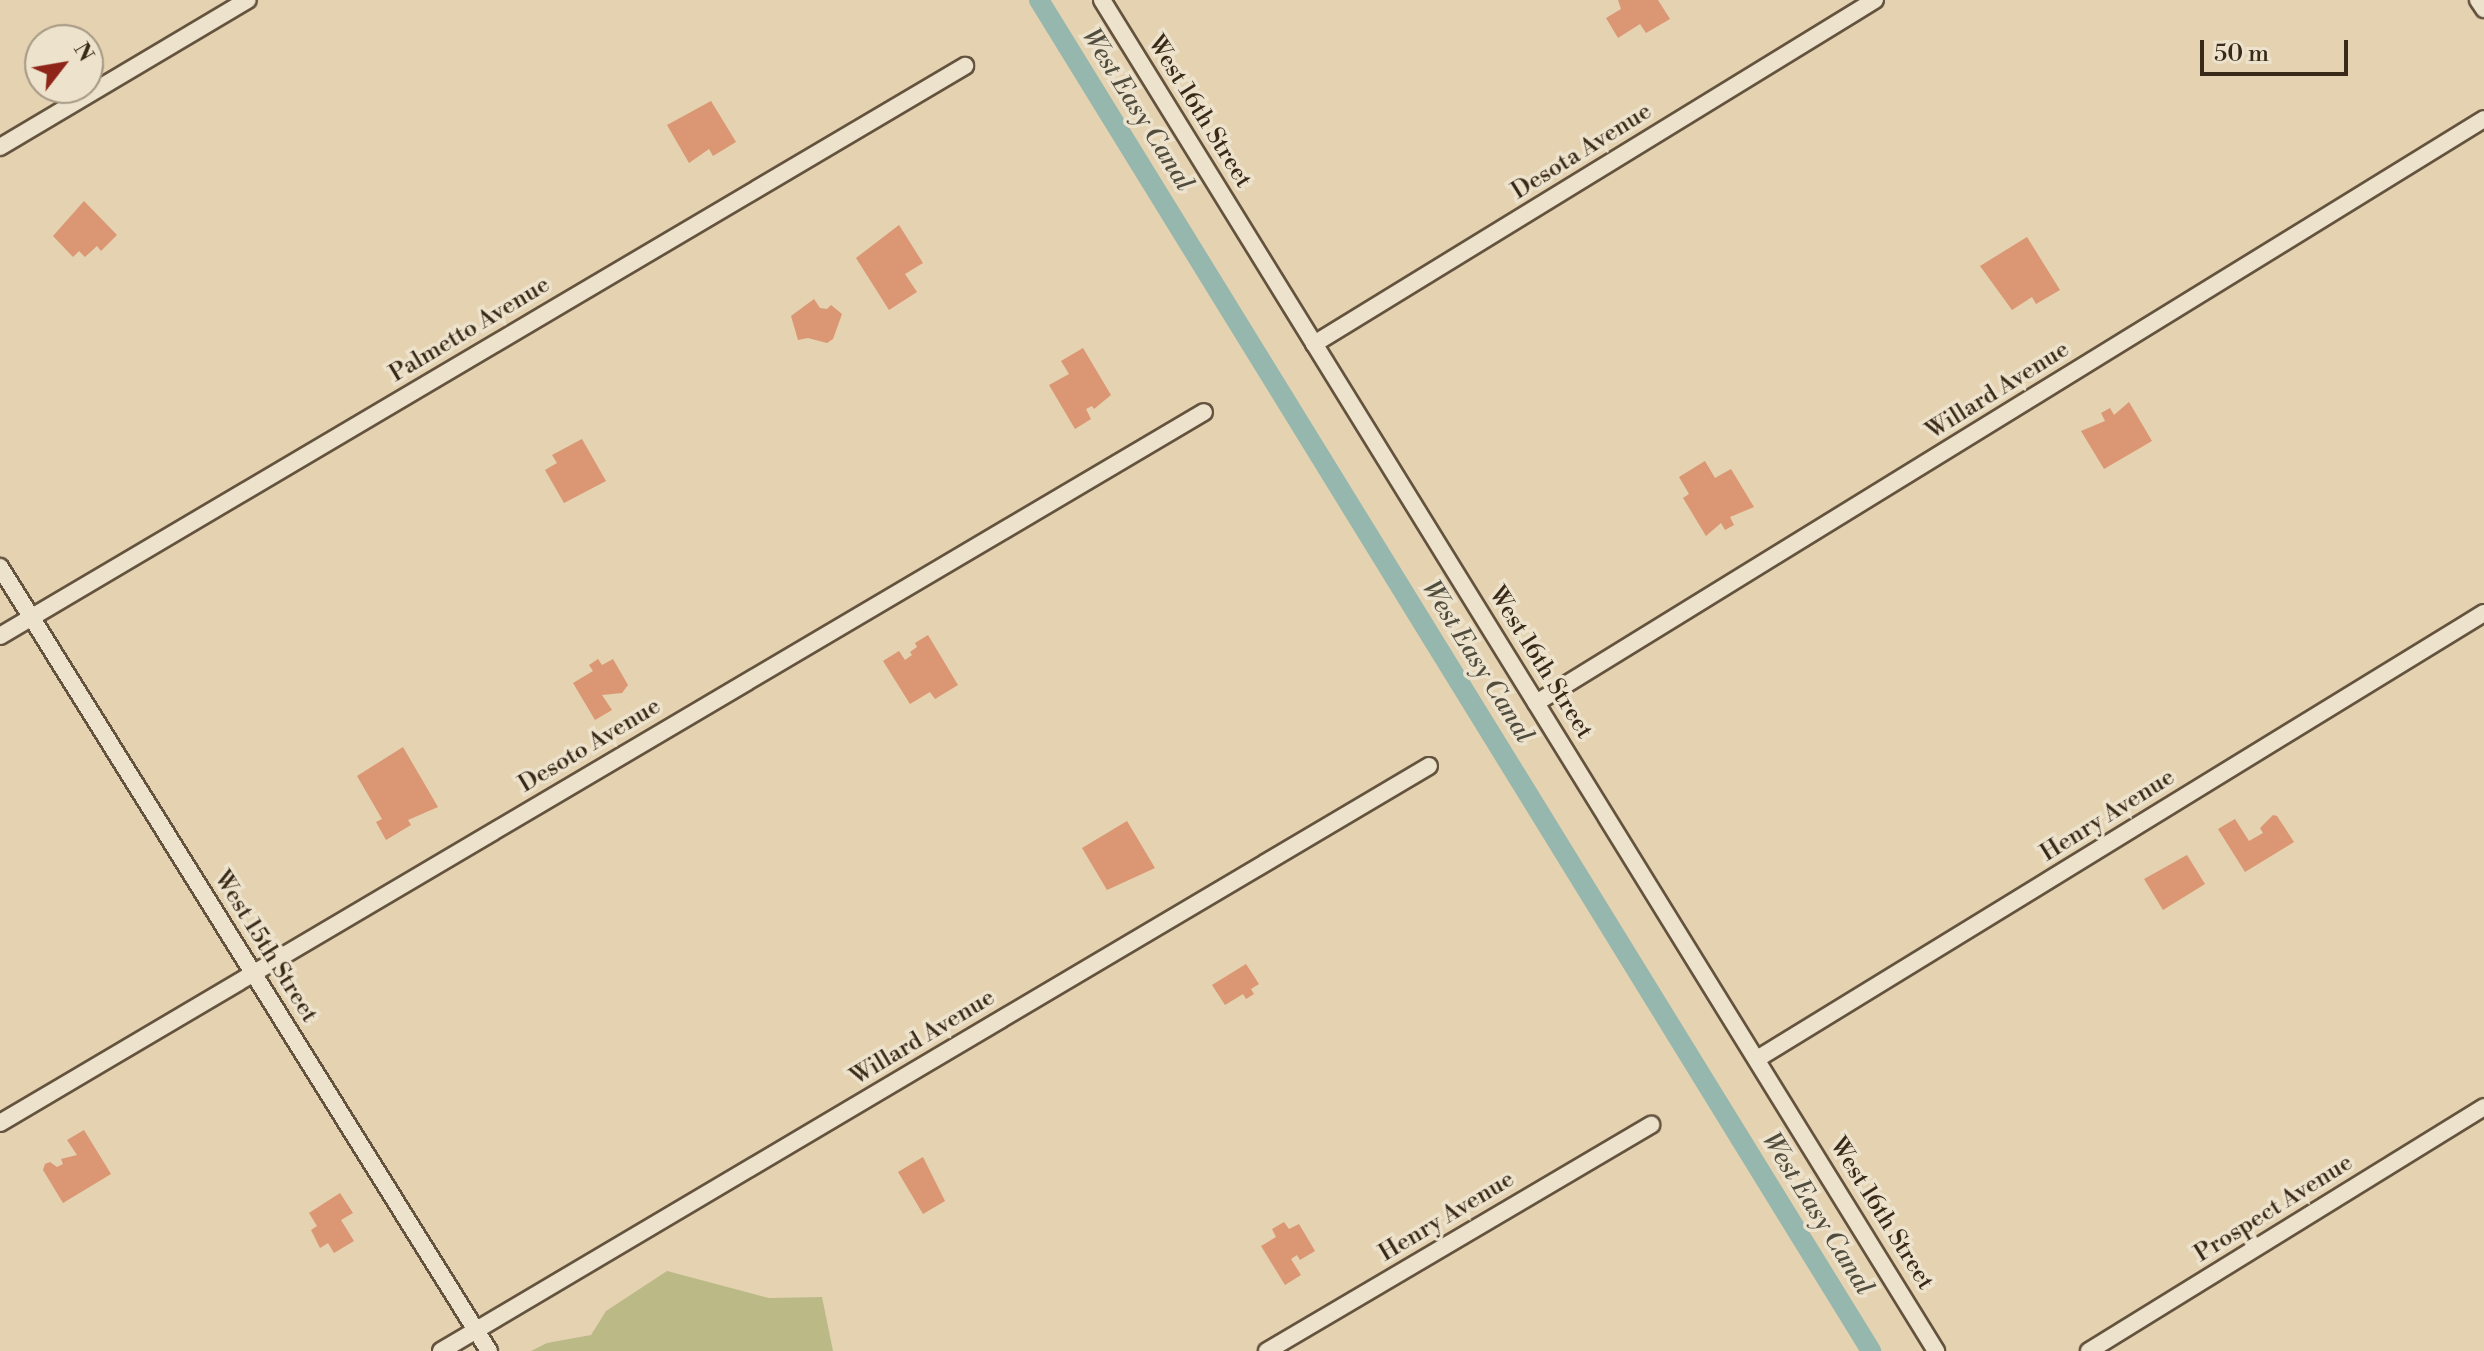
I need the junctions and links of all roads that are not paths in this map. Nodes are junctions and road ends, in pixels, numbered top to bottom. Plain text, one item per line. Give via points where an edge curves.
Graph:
1 (248, 0) edge
2 (1102, 0) edge
3 (1875, 0) edge
4 (2478, 0) edge
5 (2484, 9) edge
6 (965, 66) dead end
7 (2484, 119) edge
8 (0, 147) edge
9 (1314, 344) junction
10 (1204, 412) dead end
11 (0, 567) edge
12 (2484, 613) edge
13 (31, 617) junction
14 (0, 636) edge
15 (1536, 703) junction
16 (1429, 766) dead end
17 (253, 974) junction
18 (1757, 1059) junction
19 (2484, 1107) edge
20 (0, 1123) edge
21 (1651, 1125) dead end
22 (476, 1331) junction
23 (441, 1351) edge
24 (489, 1351) edge
25 (1267, 1351) edge
26 (1936, 1351) edge
27 (2089, 1351) edge

1 - 8 street
2 - 9 street, West 16th Street
3 - 9 street, Desota Avenue
4 - 5 street
6 - 13 street, Palmetto Avenue
7 - 15 street, Willard Avenue
9 - 15 street, West 16th Street
10 - 17 street, Desoto Avenue
11 - 13 street, West 15th Street
12 - 18 street, Henry Avenue
13 - 14 street, Palmetto Avenue
13 - 17 street, West 15th Street
15 - 18 street, West 16th Street
16 - 22 street, Willard Avenue
17 - 20 street, Desoto Avenue
17 - 22 street, West 15th Street
18 - 26 street, West 16th Street
19 - 27 street, Prospect Avenue
21 - 25 street, Henry Avenue
22 - 23 street, Willard Avenue
22 - 24 street, West 15th Street

